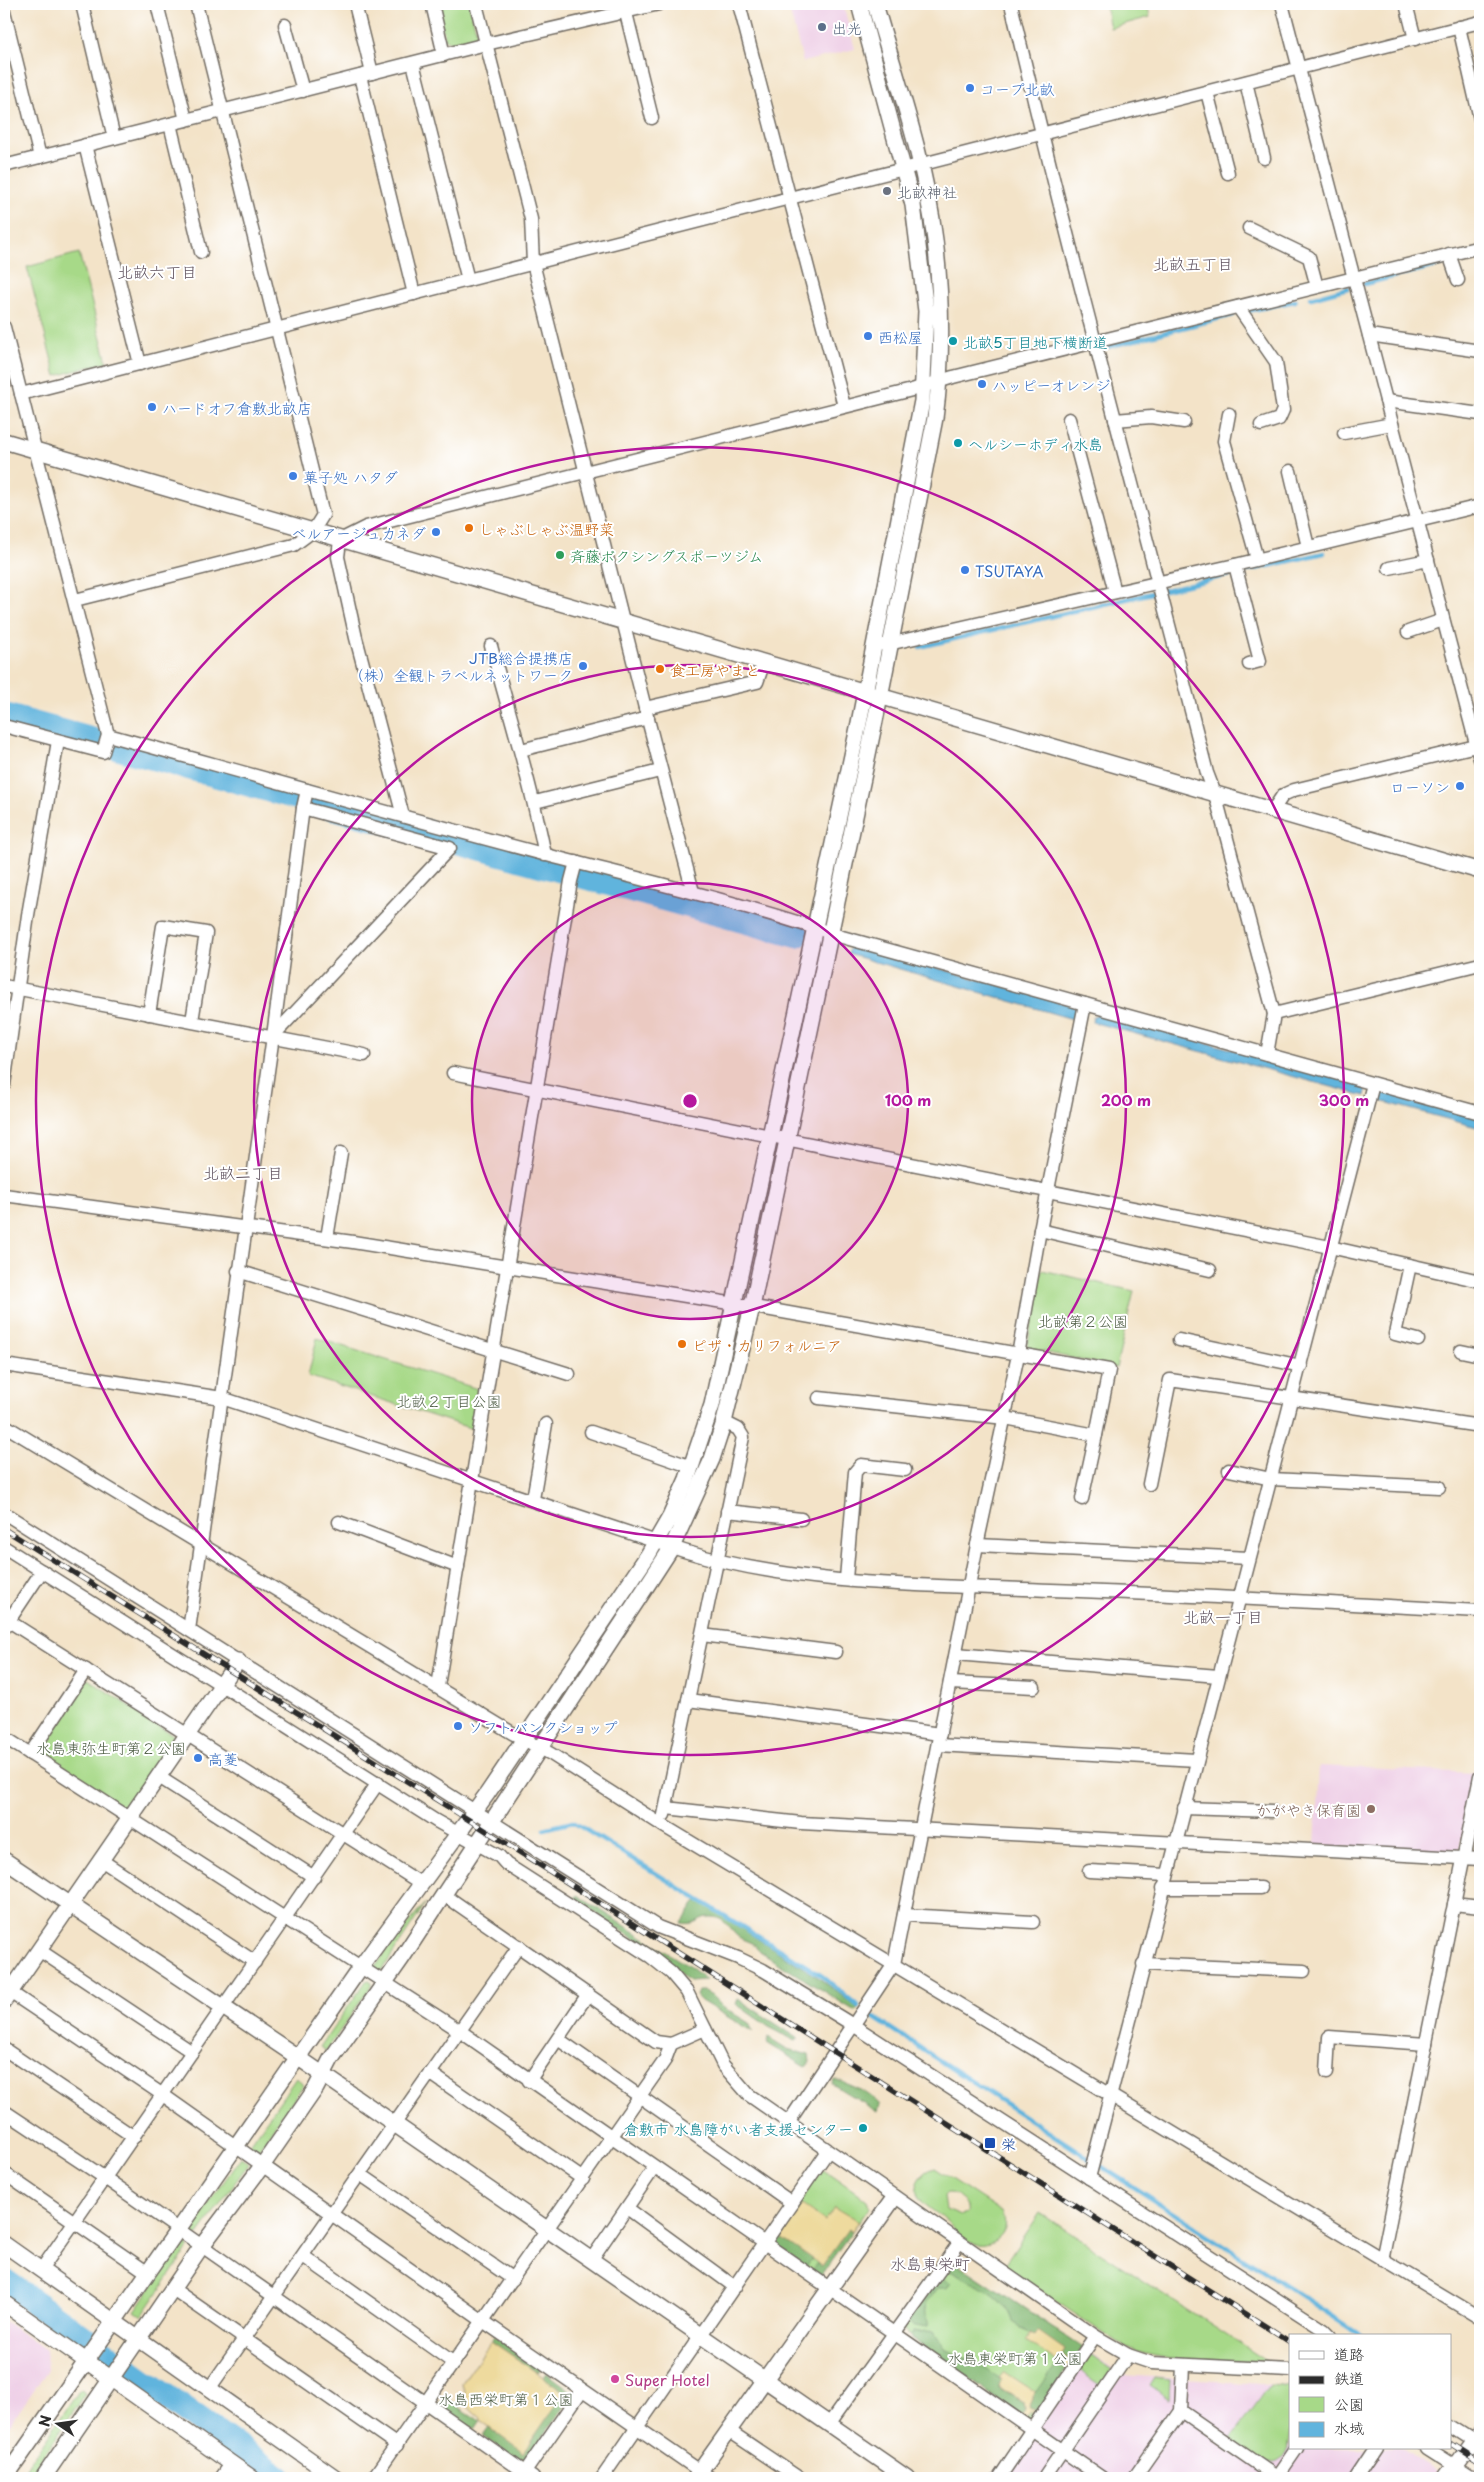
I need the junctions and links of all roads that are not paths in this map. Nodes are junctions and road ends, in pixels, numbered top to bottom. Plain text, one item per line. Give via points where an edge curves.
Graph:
1 (82, 4) edge
2 (156, 4) edge
3 (196, 4) edge
4 (355, 4) edge
5 (432, 4) edge
6 (476, 4) edge
7 (659, 4) edge
8 (738, 4) edge
9 (859, 4) edge
10 (875, 4) edge
11 (1011, 4) edge
12 (1282, 4) edge
13 (1406, 4) edge
14 (4, 11) edge
15 (626, 13) junction
16 (1480, 22) edge
17 (285, 25) dead end
18 (1459, 27) junction
19 (1414, 39) junction
20 (486, 44) junction
21 (444, 55) junction
22 (413, 63) junction
23 (1298, 68) junction
24 (366, 75) junction
25 (1246, 82) junction
26 (303, 91) junction
27 (1207, 92) junction
28 (222, 111) junction
29 (652, 118) dead end
30 (1480, 119) edge
31 (186, 120) junction
32 (170, 124) junction
33 (1041, 134) junction
34 (114, 138) junction
35 (84, 146) junction
36 (40, 157) junction
37 (1264, 158) dead end
38 (4, 166) edge
39 (920, 166) junction
40 (904, 170) junction
41 (1228, 173) dead end
42 (791, 198) junction
43 (1249, 228) dead end
44 (1480, 247) edge
45 (201, 252) dead end
46 (1449, 254) junction
47 (532, 263) junction
48 (1354, 278) junction
49 (468, 280) junction
50 (1458, 280) dead end
51 (1317, 287) junction
52 (414, 294) junction
53 (1238, 307) junction
54 (4, 326) edge
55 (277, 329) junction
56 (1369, 335) junction
57 (1094, 342) junction
58 (1480, 351) edge
59 (140, 364) junction
60 (940, 381) junction
61 (923, 386) junction
62 (21, 394) junction
63 (1386, 401) junction
64 (844, 406) junction
65 (1229, 414) dead end
66 (1480, 414) edge
67 (1069, 419) dead end
68 (1115, 420) junction
69 (1184, 422) dead end
70 (1392, 424) junction
71 (1261, 425) dead end
72 (1344, 433) dead end
73 (4, 441) edge
74 (37, 451) junction
75 (586, 470) junction
76 (1290, 471) dead end
77 (1480, 506) edge
78 (1417, 521) junction
79 (313, 531) junction
80 (340, 540) junction
81 (1308, 547) junction
82 (1257, 559) junction
83 (1428, 560) junction
84 (1389, 568) dead end
85 (1237, 570) junction
86 (1160, 588) junction
87 (1115, 592) junction
88 (74, 600) junction
89 (1444, 620) junction
90 (625, 622) junction
91 (1408, 632) dead end
92 (891, 643) junction
93 (491, 646) dead end
94 (875, 647) junction
95 (764, 662) junction
96 (1249, 664) dead end
97 (865, 693) junction
98 (880, 697) junction
99 (646, 713) junction
100 (4, 726) edge
101 (58, 741) junction
102 (106, 741) junction
103 (1479, 745) edge
104 (521, 750) junction
105 (1480, 759) edge
106 (660, 771) junction
107 (1215, 794) junction
108 (305, 799) junction
109 (535, 802) junction
110 (1273, 810) junction
111 (403, 816) junction
112 (420, 831) junction
113 (545, 855) junction
114 (576, 864) junction
115 (1480, 871) edge
116 (693, 892) junction
117 (814, 927) junction
118 (830, 933) junction
119 (1480, 964) edge
120 (4, 986) edge
121 (18, 990) junction
122 (1084, 1010) junction
123 (149, 1014) junction
124 (1274, 1014) junction
125 (192, 1021) junction
126 (273, 1036) junction
127 (1267, 1054) junction
128 (364, 1055) dead end
129 (453, 1072) dead end
130 (4, 1085) edge
131 (1372, 1089) junction
132 (536, 1090) junction
133 (1480, 1114) edge
134 (770, 1137) junction
135 (787, 1140) junction
136 (341, 1153) dead end
137 (1048, 1192) junction
138 (4, 1195) edge
139 (244, 1227) junction
140 (1040, 1230) junction
141 (327, 1238) junction
142 (1330, 1247) junction
143 (1410, 1265) junction
144 (508, 1267) junction
145 (1210, 1270) dead end
146 (238, 1271) junction
147 (1480, 1282) edge
148 (734, 1304) junction
149 (752, 1307) junction
150 (1179, 1340) dead end
151 (1418, 1340) dead end
152 (1461, 1350) dead end
153 (494, 1351) junction
154 (1018, 1355) junction
155 (1480, 1355) edge
156 (4, 1365) edge
157 (1301, 1366) junction
158 (568, 1374) dead end
159 (222, 1398) junction
160 (819, 1398) dead end
161 (1293, 1398) junction
162 (1005, 1418) junction
163 (724, 1422) junction
164 (546, 1424) dead end
165 (4, 1425) edge
166 (1480, 1426) edge
167 (591, 1432) dead end
168 (1096, 1435) junction
169 (692, 1467) junction
170 (905, 1470) dead end
171 (1229, 1470) dead end
172 (1271, 1479) junction
173 (472, 1481) junction
174 (1149, 1484) dead end
175 (1439, 1487) dead end
176 (533, 1499) junction
177 (1082, 1499) dead end
178 (727, 1511) junction
179 (4, 1513) edge
180 (801, 1520) dead end
181 (339, 1522) dead end
182 (656, 1541) junction
183 (202, 1544) junction
184 (977, 1545) junction
185 (4, 1547) edge
186 (672, 1547) junction
187 (1249, 1558) junction
188 (717, 1561) junction
189 (458, 1567) junction
190 (42, 1571) junction
191 (846, 1580) junction
192 (969, 1586) junction
193 (1239, 1597) junction
194 (1480, 1611) edge
195 (5, 1622) edge
196 (189, 1630) junction
197 (702, 1635) junction
198 (836, 1652) dead end
199 (956, 1654) junction
200 (238, 1661) junction
201 (86, 1670) junction
202 (1218, 1676) junction
203 (950, 1682) junction
204 (222, 1685) junction
205 (438, 1686) junction
206 (1034, 1687) dead end
207 (688, 1700) junction
208 (188, 1735) junction
209 (4, 1737) edge
210 (524, 1739) junction
211 (939, 1739) junction
212 (540, 1748) junction
213 (30, 1754) junction
214 (1196, 1760) junction
215 (1480, 1776) edge
216 (159, 1777) junction
217 (378, 1783) junction
218 (666, 1808) junction
219 (1184, 1808) junction
220 (475, 1810) junction
221 (1272, 1811) dead end
222 (130, 1818) junction
223 (492, 1820) junction
224 (662, 1825) junction
225 (921, 1828) junction
226 (458, 1833) junction
227 (344, 1834) junction
228 (476, 1844) junction
229 (1175, 1844) junction
230 (1464, 1858) junction
231 (1480, 1859) edge
232 (4, 1860) edge
233 (101, 1860) junction
234 (1089, 1872) dead end
235 (1167, 1875) junction
236 (314, 1877) junction
237 (422, 1884) junction
238 (1163, 1888) junction
239 (1262, 1888) dead end
240 (443, 1894) junction
241 (71, 1904) junction
242 (1454, 1904) junction
243 (1480, 1907) edge
244 (904, 1915) junction
245 (285, 1919) junction
246 (1033, 1922) dead end
247 (519, 1946) junction
248 (39, 1950) junction
249 (255, 1962) junction
250 (894, 1964) junction
251 (1143, 1964) junction
252 (360, 1968) junction
253 (1304, 1971) dead end
254 (384, 1982) junction
255 (6, 1993) edge
256 (588, 1994) junction
257 (224, 2007) junction
258 (853, 2025) junction
259 (705, 2030) junction
260 (460, 2031) junction
261 (558, 2039) junction
262 (671, 2044) junction
263 (1426, 2044) junction
264 (4, 2049) edge
265 (192, 2052) junction
266 (299, 2058) junction
267 (1327, 2072) dead end
268 (430, 2073) junction
269 (323, 2074) junction
270 (529, 2080) junction
271 (163, 2095) junction
272 (640, 2095) junction
273 (1109, 2096) junction
274 (4, 2111) edge
275 (788, 2123) junction
276 (395, 2124) junction
277 (134, 2137) junction
278 (611, 2138) junction
279 (235, 2146) junction
280 (828, 2151) junction
281 (262, 2166) junction
282 (654, 2168) junction
283 (4, 2173) edge
284 (360, 2174) junction
285 (105, 2178) junction
286 (1089, 2178) junction
287 (583, 2179) junction
288 (894, 2198) junction
289 (792, 2203) junction
290 (627, 2208) junction
291 (332, 2214) junction
292 (75, 2222) junction
293 (178, 2230) junction
294 (548, 2230) junction
295 (959, 2243) junction
296 (4, 2244) edge
297 (764, 2244) junction
298 (201, 2247) junction
299 (303, 2256) junction
300 (591, 2260) junction
301 (1382, 2260) junction
302 (41, 2270) junction
303 (148, 2273) junction
304 (513, 2279) junction
305 (735, 2287) junction
306 (829, 2288) junction
307 (173, 2289) junction
308 (274, 2298) junction
309 (4, 2303) edge
310 (1480, 2318) edge
311 (114, 2321) junction
312 (483, 2321) junction
313 (894, 2332) junction
314 (1328, 2334) edge
315 (700, 2335) junction
316 (1094, 2336) junction
317 (138, 2339) junction
318 (245, 2339) junction
319 (1128, 2356) junction
320 (89, 2357) junction
321 (454, 2363) junction
322 (1182, 2365) junction
323 (1289, 2370) edge
324 (115, 2375) junction
325 (764, 2379) junction
326 (210, 2389) junction
327 (582, 2390) junction
328 (426, 2403) junction
329 (1181, 2411) junction
330 (829, 2424) junction
331 (638, 2427) junction
332 (1452, 2428) edge
333 (728, 2430) junction
334 (1032, 2430) junction
335 (1478, 2440) edge
336 (397, 2445) junction
337 (1296, 2450) edge
338 (1375, 2450) edge
339 (1431, 2450) edge
340 (1062, 2451) junction
341 (232, 2464) junction
342 (1455, 2466) junction
343 (529, 2475) edge
344 (702, 2476) edge
345 (898, 2476) edge
346 (6, 2478) edge
347 (43, 2478) edge
348 (221, 2478) edge
349 (252, 2478) edge
350 (336, 2478) edge
351 (373, 2478) edge
352 (602, 2478) edge
353 (799, 2478) edge
354 (999, 2478) edge
355 (1044, 2478) edge
356 (1102, 2478) edge
357 (1134, 2478) edge
358 (1277, 2478) edge
359 (1356, 2478) edge
360 (1446, 2478) edge
361 (1474, 2478) edge

1 - 34 street
2 - 31 street
3 - 28 street
4 - 24 street
5 - 21 street
6 - 20 street
7 - 15 street
8 - 42 street
9 - 40 street
10 - 39 street
11 - 33 street
12 - 23 street
13 - 19 street
14 - 36 street
15 - 20 street
15 - 29 street
16 - 18 street
17 - 26 street
18 - 19 street
18 - 30 street
19 - 23 street
20 - 21 street
20 - 47 street via 531,219
21 - 22 street
22 - 24 street
22 - 49 street
23 - 25 street
23 - 48 street
24 - 26 street
24 - 52 street
25 - 27 street
25 - 37 street
26 - 28 street
27 - 33 street
27 - 41 street
28 - 31 street
28 - 55 street
31 - 32 street
32 - 34 street
32 - 45 street
33 - 39 street
33 - 57 street
34 - 35 street
35 - 36 street
35 - 59 street
36 - 38 street
39 - 40 street
39 - 60 street via 935,238 940,289
40 - 42 street
40 - 61 street via 916,224 926,311
42 - 47 street
42 - 64 street
43 - 51 street via 1309,257
44 - 46 street
46 - 48 street
46 - 50 street
47 - 49 street
47 - 75 street
48 - 51 street
48 - 56 street
49 - 52 street
51 - 53 street
52 - 55 street
53 - 57 street
53 - 71 street via 1276,362 1283,410 1279,419
54 - 62 street
55 - 59 street
55 - 79 street via 323,508 323,515
56 - 58 street
56 - 63 street
57 - 60 street
57 - 68 street
59 - 62 street
60 - 61 street
60 - 92 street
61 - 64 street
61 - 94 street
62 - 74 street
63 - 66 street
63 - 70 street
64 - 75 street
65 - 82 street via 1224,440
67 - 87 street
68 - 69 street via 1151,416
68 - 86 street
70 - 72 street
70 - 78 street
73 - 74 street
74 - 79 street
74 - 88 street
75 - 80 street via 366,527
75 - 90 street
76 - 81 street
77 - 78 street
78 - 81 street
78 - 83 street
79 - 80 street
79 - 88 street via 294,545
80 - 90 street
80 - 111 street via 338,557 356,638
81 - 82 street
82 - 85 street
83 - 84 street
83 - 89 street
85 - 86 street
85 - 96 street via 1260,661
86 - 87 street
86 - 107 street
87 - 92 street
88 - 102 street
89 - 91 street
89 - 103 street
90 - 95 street
90 - 99 street
92 - 94 street
92 - 98 street
93 - 104 street
94 - 97 street
95 - 97 street
95 - 99 street via 756,682
97 - 98 street
97 - 117 street
98 - 107 street
98 - 118 street
99 - 104 street
99 - 106 street
100 - 101 street
101 - 102 street via 103,752
101 - 121 street
102 - 108 street
103 - 105 street
103 - 110 street via 1294,790 1283,796
104 - 109 street
106 - 109 street
106 - 116 street
107 - 110 street
107 - 124 street
108 - 111 street
108 - 112 street
108 - 126 street
109 - 113 street
110 - 115 street
111 - 112 street
112 - 113 street
112 - 126 street via 450,848
113 - 114 street
114 - 116 street
114 - 132 street
116 - 117 street
117 - 118 street
117 - 134 street
118 - 122 street
118 - 135 street
119 - 124 street
120 - 121 street
121 - 123 street
121 - 130 street
122 - 127 street
122 - 137 street
123 - 125 street
123 - 125 street via 163,926 206,933
124 - 127 street
125 - 126 street
126 - 128 street
126 - 139 street
127 - 131 street
129 - 132 street
131 - 133 street
131 - 142 street
132 - 134 street
132 - 144 street
134 - 135 street
134 - 148 street
135 - 137 street
135 - 149 street
136 - 141 street
137 - 140 street
137 - 142 street
138 - 139 street
139 - 141 street
139 - 146 street
140 - 145 street
140 - 154 street
141 - 144 street
142 - 143 street
142 - 157 street
143 - 147 street
143 - 151 street via 1395,1334
144 - 148 street
144 - 153 street
146 - 153 street
146 - 159 street
148 - 149 street
148 - 169 street via 712,1405
149 - 154 street
149 - 163 street
150 - 157 street
152 - 155 street
153 - 158 street
153 - 173 street
154 - 162 street
154 - 168 street via 1108,1370
156 - 159 street
157 - 161 street
159 - 173 street
159 - 183 street
160 - 162 street
161 - 166 street
161 - 172 street
161 - 174 street via 1170,1380
162 - 168 street
162 - 184 street
163 - 178 street via 738,1429 743,1437
163 - 186 street via 712,1458
164 - 176 street
165 - 183 street
167 - 169 street
168 - 177 street
169 - 182 street
170 - 191 street via 861,1465 855,1472
171 - 172 street
172 - 175 street
172 - 187 street
173 - 176 street
173 - 189 street
176 - 182 street
178 - 180 street
178 - 188 street
179 - 196 street
181 - 189 street
182 - 186 street
182 - 210 street
183 - 196 street
183 - 205 street
184 - 187 street
184 - 192 street
185 - 190 street
186 - 188 street
186 - 212 street
187 - 193 street
188 - 191 street
188 - 197 street
189 - 205 street
190 - 195 street
190 - 204 street
191 - 192 street
192 - 193 street
192 - 199 street
193 - 194 street
193 - 202 street
195 - 201 street
196 - 200 street
197 - 198 street
197 - 207 street
199 - 202 street
199 - 203 street
200 - 204 street
200 - 220 street
201 - 208 street
201 - 213 street
202 - 214 street
203 - 206 street
203 - 211 street
204 - 208 street
204 - 217 street
205 - 210 street
207 - 211 street
207 - 218 street
208 - 216 street
208 - 227 street
209 - 213 street
210 - 212 street
210 - 220 street
211 - 214 street
211 - 225 street
212 - 223 street
212 - 224 street
213 - 222 street
214 - 219 street
215 - 230 street
216 - 222 street
216 - 236 street
217 - 226 street
217 - 227 street
218 - 224 street
218 - 225 street via 801,1823
219 - 221 street
219 - 229 street
220 - 223 street
220 - 226 street
222 - 233 street
222 - 245 street
223 - 228 street
223 - 258 street via 658,1927 754,1966
224 - 250 street
225 - 229 street
225 - 244 street
226 - 228 street
226 - 237 street
227 - 236 street
227 - 237 street
228 - 240 street
228 - 259 street via 671,1973 687,1992
229 - 230 street
229 - 235 street
230 - 231 street
230 - 242 street
232 - 241 street
233 - 241 street
233 - 249 street
234 - 235 street
235 - 238 street
236 - 245 street
237 - 252 street
238 - 239 street
238 - 251 street
240 - 247 street
240 - 254 street
241 - 248 street
241 - 257 street
242 - 243 street
242 - 263 street
244 - 246 street
244 - 250 street
245 - 249 street
245 - 252 street
247 - 256 street
247 - 260 street
248 - 255 street
248 - 265 street
249 - 257 street
250 - 258 street
250 - 273 street
251 - 253 street
251 - 273 street
252 - 254 street
252 - 266 street
254 - 260 street
254 - 269 street
255 - 271 street
256 - 261 street
256 - 262 street via 656,2042
257 - 265 street
257 - 266 street
258 - 275 street
258 - 286 street
259 - 262 street
259 - 275 street via 723,2065 749,2096
260 - 268 street
260 - 270 street
261 - 270 street
261 - 272 street
262 - 272 street via 666,2060
263 - 267 street via 1329,2038
263 - 301 street
264 - 277 street
265 - 271 street
266 - 269 street
266 - 279 street
268 - 276 street
268 - 287 street
269 - 276 street
269 - 281 street
270 - 278 street
271 - 277 street
271 - 279 street
272 - 278 street
272 - 289 street
273 - 286 street
273 - 301 street
274 - 285 street
275 - 280 street
276 - 284 street
276 - 294 street
277 - 285 street
278 - 282 street
278 - 287 street
279 - 281 street
279 - 293 street
280 - 288 street
280 - 289 street
281 - 291 street
281 - 298 street
282 - 290 street
282 - 297 street
283 - 292 street
284 - 291 street
284 - 304 street
285 - 292 street
285 - 293 street
286 - 314 street
287 - 294 street
288 - 295 street
288 - 306 street
289 - 297 street
290 - 300 street
290 - 305 street
291 - 299 street
291 - 312 street
292 - 302 street
292 - 303 street
293 - 298 street
293 - 303 street
294 - 300 street
294 - 304 street
295 - 313 street
295 - 316 street
296 - 302 street
297 - 305 street
297 - 306 street
298 - 307 street
298 - 308 street
299 - 308 street
299 - 321 street
300 - 315 street
301 - 310 street
302 - 311 street
303 - 311 street
304 - 312 street
305 - 315 street
306 - 313 street
306 - 325 street
307 - 317 street
307 - 318 street
308 - 318 street
308 - 328 street
309 - 320 street
311 - 317 street
311 - 320 street
312 - 321 street
312 - 327 street
313 - 330 street
313 - 334 street
315 - 325 street
315 - 331 street
316 - 319 street
316 - 334 street
317 - 324 street
317 - 326 street
318 - 326 street
318 - 336 street
319 - 322 street via 1152,2363
319 - 340 street
320 - 324 street
320 - 346 street
321 - 328 street
322 - 323 street
322 - 329 street
324 - 341 street
324 - 347 street
325 - 330 street
325 - 333 street
326 - 350 street
327 - 331 street
327 - 343 street
328 - 336 street
328 - 343 street
329 - 357 street
329 - 358 street
330 - 345 street
331 - 344 street
331 - 352 street
332 - 335 street
333 - 344 street
333 - 353 street
334 - 340 street
334 - 354 street
335 - 342 street
336 - 351 street
337 - 358 street
338 - 359 street
339 - 342 street
340 - 355 street
340 - 356 street
341 - 348 street
341 - 349 street
342 - 360 street
342 - 361 street

